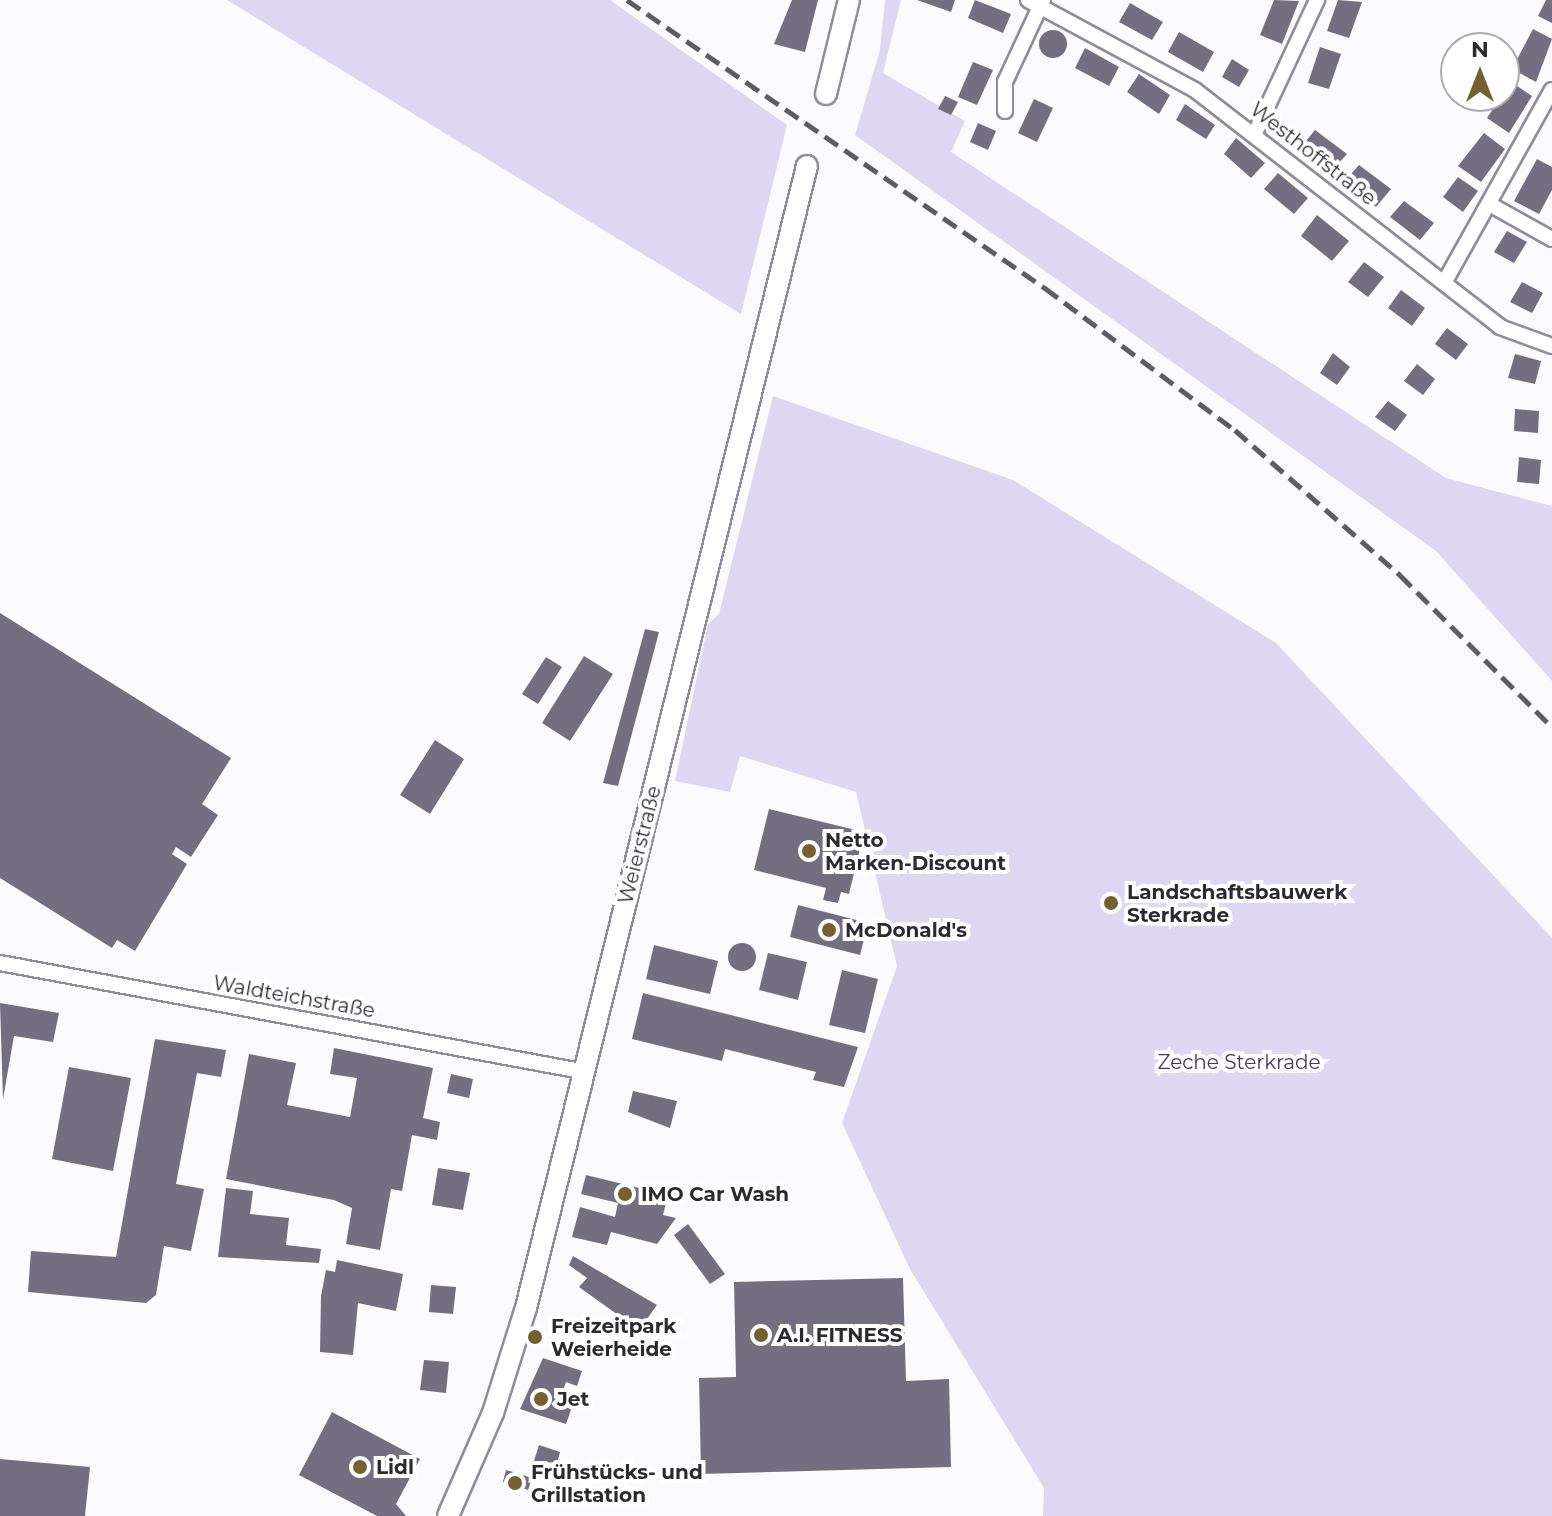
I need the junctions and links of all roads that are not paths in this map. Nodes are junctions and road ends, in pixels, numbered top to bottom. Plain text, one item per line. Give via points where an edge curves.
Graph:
1 (849, 0) edge
2 (1317, 0) edge
3 (1037, 2) edge
4 (1552, 90) edge
5 (826, 94) dead end
6 (1005, 111) dead end
7 (1255, 133) junction
8 (807, 166) dead end
9 (1491, 205) junction
10 (1552, 239) edge
11 (1444, 283) junction
12 (1552, 346) edge
13 (0, 963) edge
14 (581, 1071) junction
15 (448, 1516) edge

1 - 5 main road
2 - 7 street
3 - 6 street, Westhoffstraße via 1005,82
3 - 7 street, Westhoffstraße via 1170,75
4 - 9 street
7 - 11 street, Westhoffstraße
8 - 14 main road, Weierstraße
9 - 10 street
9 - 11 street
11 - 12 street, Westhoffstraße via 1511,333
13 - 14 street, Waldteichstraße
14 - 15 main road, Weierstraße via 520,1332

